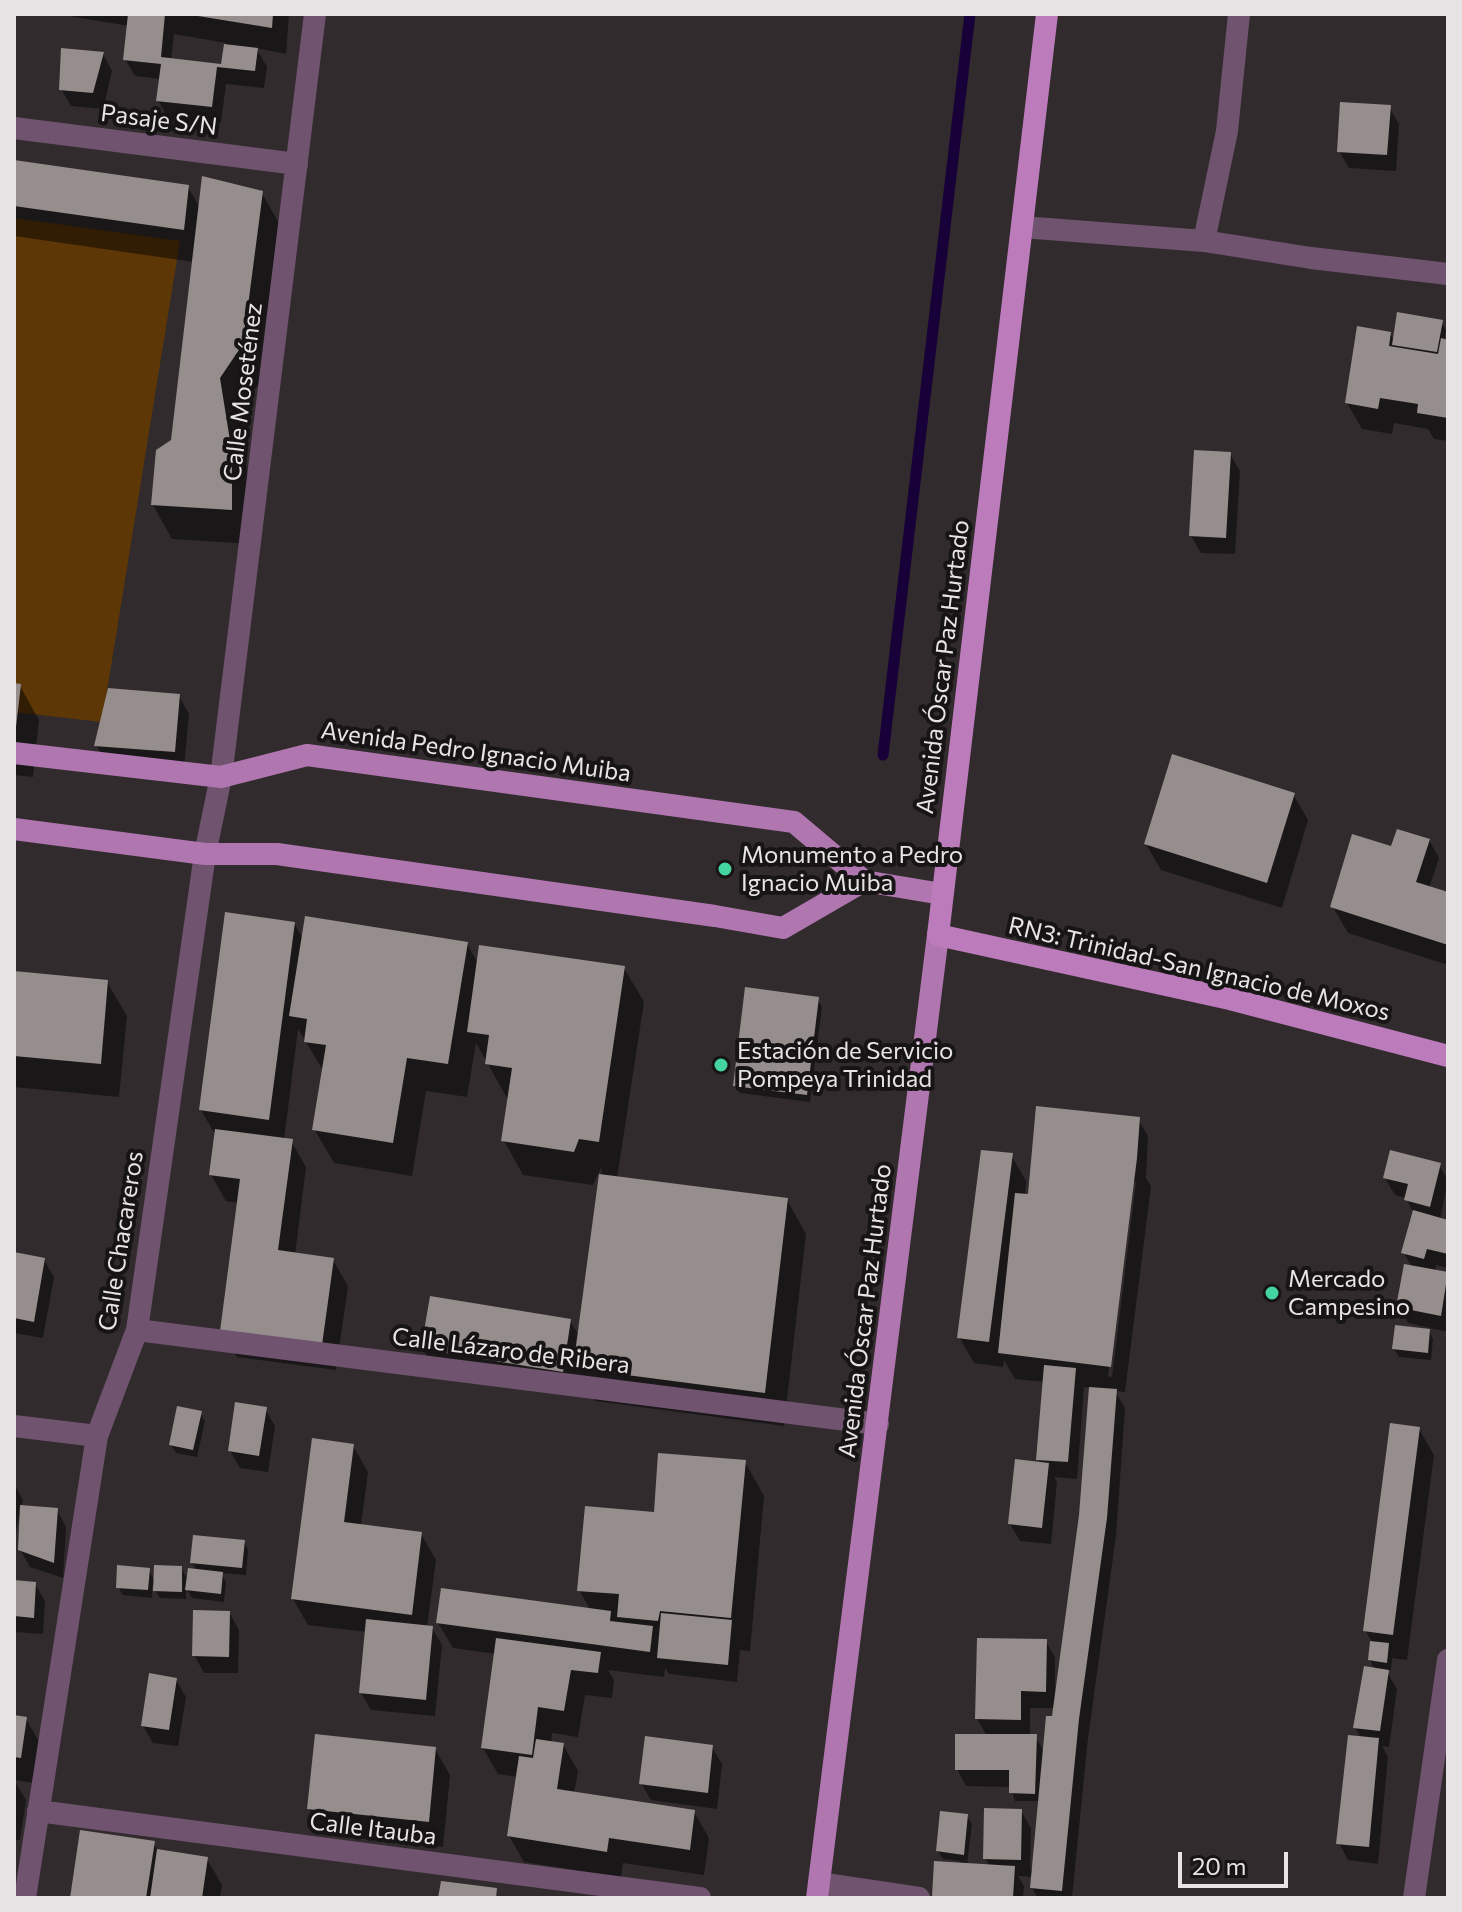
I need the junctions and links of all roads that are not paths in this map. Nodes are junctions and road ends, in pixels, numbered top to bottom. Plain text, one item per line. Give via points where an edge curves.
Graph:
1 (315, 14) edge
2 (1047, 14) edge
3 (1239, 14) edge
4 (14, 128) edge
5 (297, 164) junction
6 (1022, 227) junction
7 (1204, 241) junction
8 (1448, 274) edge
9 (14, 753) edge
10 (221, 777) junction
11 (14, 829) edge
12 (205, 854) junction
13 (864, 881) junction
14 (942, 894) junction
15 (938, 935) junction
16 (1448, 1056) edge
17 (137, 1330) junction
18 (878, 1424) junction
19 (14, 1426) edge
20 (97, 1436) junction
21 (1447, 1672) edge
22 (38, 1811) junction
23 (818, 1891) edge
24 (25, 1898) edge
25 (700, 1898) edge
26 (919, 1898) edge
27 (1414, 1898) edge

1 - 5 street, Calle Moseténez
2 - 6 highway, Avenida Óscar Paz Hurtado
3 - 7 street via 1227,131
4 - 5 street, Pasaje S/N
5 - 10 street, Calle Moseténez
6 - 7 street
6 - 14 highway, Avenida Óscar Paz Hurtado
7 - 8 street
9 - 10 main road, Avenida Pedro Ignacio Muiba
10 - 12 street, Calle Chacareros
10 - 13 main road, Avenida Pedro Ignacio Muiba via 307,755 794,822
11 - 12 main road
12 - 13 main road via 277,854 783,928
12 - 17 street, Calle Chacareros
13 - 14 main road
14 - 15 highway, Avenida Óscar Paz Hurtado
15 - 16 highway, RN3: Trinidad-San Ignacio de Moxos via 1230,999
15 - 18 main road, Avenida Óscar Paz Hurtado
17 - 18 street, Calle Lázaro de Ribera
17 - 20 street, Calle Chacareros
18 - 23 main road, Avenida Óscar Paz Hurtado
19 - 20 street
20 - 22 street, Calle Chacareros
21 - 27 street
22 - 24 street, Calle Chacareros
22 - 25 street, Calle Itauba
23 - 26 street

